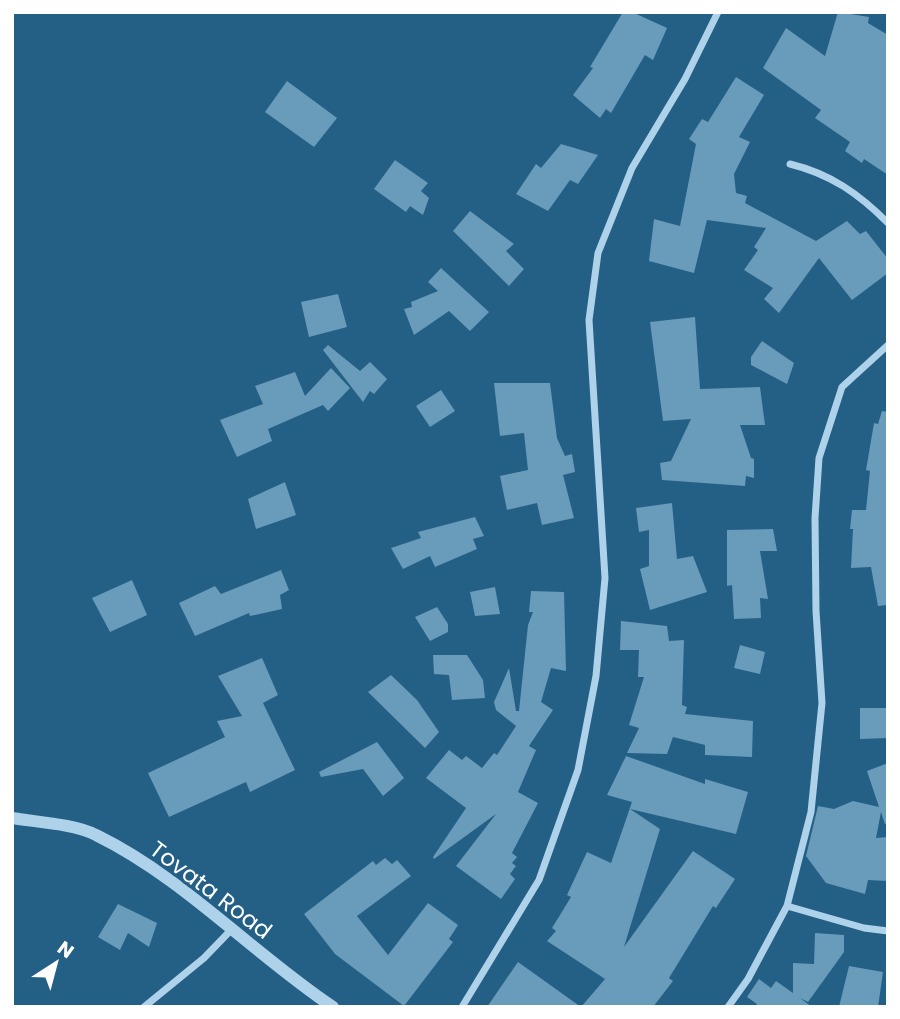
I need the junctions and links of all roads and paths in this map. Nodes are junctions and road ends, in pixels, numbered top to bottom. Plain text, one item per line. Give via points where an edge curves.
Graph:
1 (718, 12) edge
2 (790, 164) dead end
3 (888, 223) edge
4 (888, 345) edge
5 (12, 818) edge
6 (787, 906) junction
7 (232, 930) junction
8 (888, 931) edge
9 (144, 1007) edge
10 (333, 1007) edge
11 (462, 1007) edge
12 (728, 1007) edge

1 - 11 street via 632,169 597,253 589,320 604,578 596,676 578,770 539,880
2 - 3 street via 848,187
4 - 6 street via 842,387 819,458 815,518 822,703 811,812
5 - 7 street, Tovata Road via 93,833 168,878
6 - 8 street
6 - 12 street
7 - 9 street
7 - 10 street, Tovata Road

